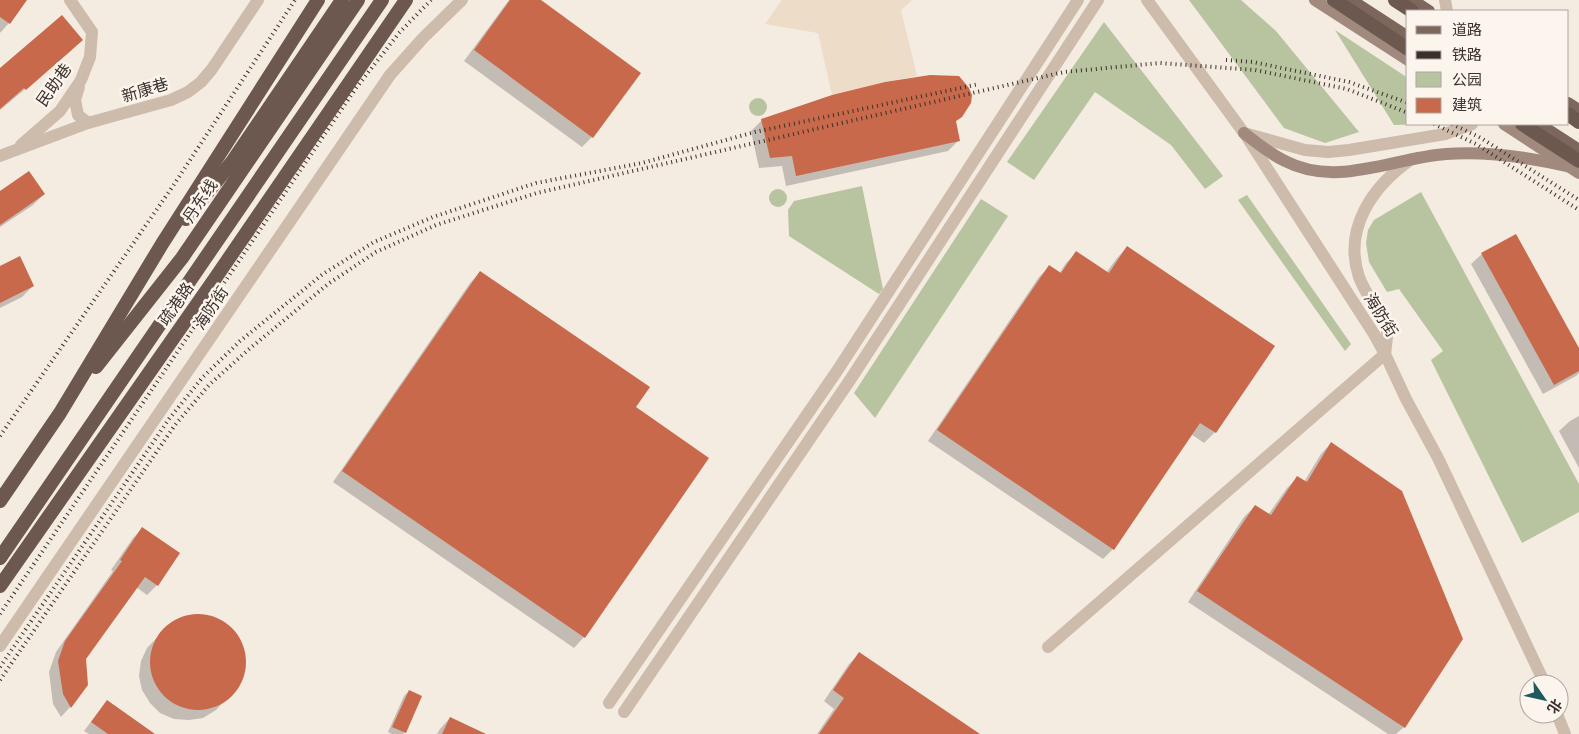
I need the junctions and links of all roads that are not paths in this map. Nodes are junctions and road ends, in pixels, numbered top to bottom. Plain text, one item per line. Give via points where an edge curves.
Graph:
1 (70, 0) edge
2 (258, 0) edge
3 (318, 0) edge
4 (342, 0) edge
5 (358, 0) edge
6 (382, 0) edge
7 (406, 0) edge
8 (416, 0) edge
9 (462, 0) edge
10 (1078, 0) edge
11 (1098, 0) edge
12 (1147, 0) edge
13 (1315, 0) edge
14 (1334, 0) edge
15 (1351, 0) edge
16 (1395, 0) edge
17 (1412, 0) edge
18 (1410, 10) edge
19 (1427, 10) edge
20 (1406, 37) edge
21 (378, 41) junction
22 (1406, 48) edge
23 (1406, 59) edge
24 (81, 80) junction
25 (88, 123) junction
26 (1469, 125) edge
27 (1506, 125) edge
28 (1523, 125) edge
29 (1541, 125) edge
30 (1244, 133) junction
31 (1579, 150) edge
32 (14, 151) junction
33 (0, 156) edge
34 (1410, 160) junction
35 (1576, 167) edge
36 (162, 244) junction
37 (1385, 354) junction
38 (60, 413) junction
39 (0, 501) edge
40 (0, 558) edge
41 (0, 586) edge
42 (0, 646) edge
43 (1048, 647) dead end
44 (1539, 674) edge
45 (609, 703) dead end
46 (624, 712) dead end

1 - 24 street, 民助巷 via 92,32 90,57
2 - 25 street, 新康巷 via 212,69 188,92 171,100
3 - 36 highway
4 - 36 highway via 232,162 198,206
5 - 38 highway, 丹东线 via 182,258
6 - 40 highway, 疏港路
7 - 21 highway
8 - 21 highway
9 - 42 street, 海防街 via 390,74
10 - 45 street via 837,371
11 - 46 street via 850,380
12 - 30 street, 海防街
13 - 23 main road
14 - 22 highway
15 - 20 main road
16 - 18 highway
17 - 19 main road
21 - 41 highway, 疏港路
24 - 25 street via 76,100 78,115
24 - 32 street, 民助巷 via 60,112
25 - 32 street, 新康巷
26 - 30 street via 1445,134 1328,152 1305,150
27 - 35 main road
28 - 35 highway
29 - 31 main road
30 - 34 main road via 1273,155 1315,172 1349,172
30 - 37 street, 海防街
32 - 33 street, 新康巷
34 - 35 main road via 1444,154 1500,154
34 - 37 street, 海防街 via 1372,196 1363,211 1355,243 1359,277 1387,326
36 - 38 highway
37 - 43 street
37 - 44 street
38 - 39 highway

